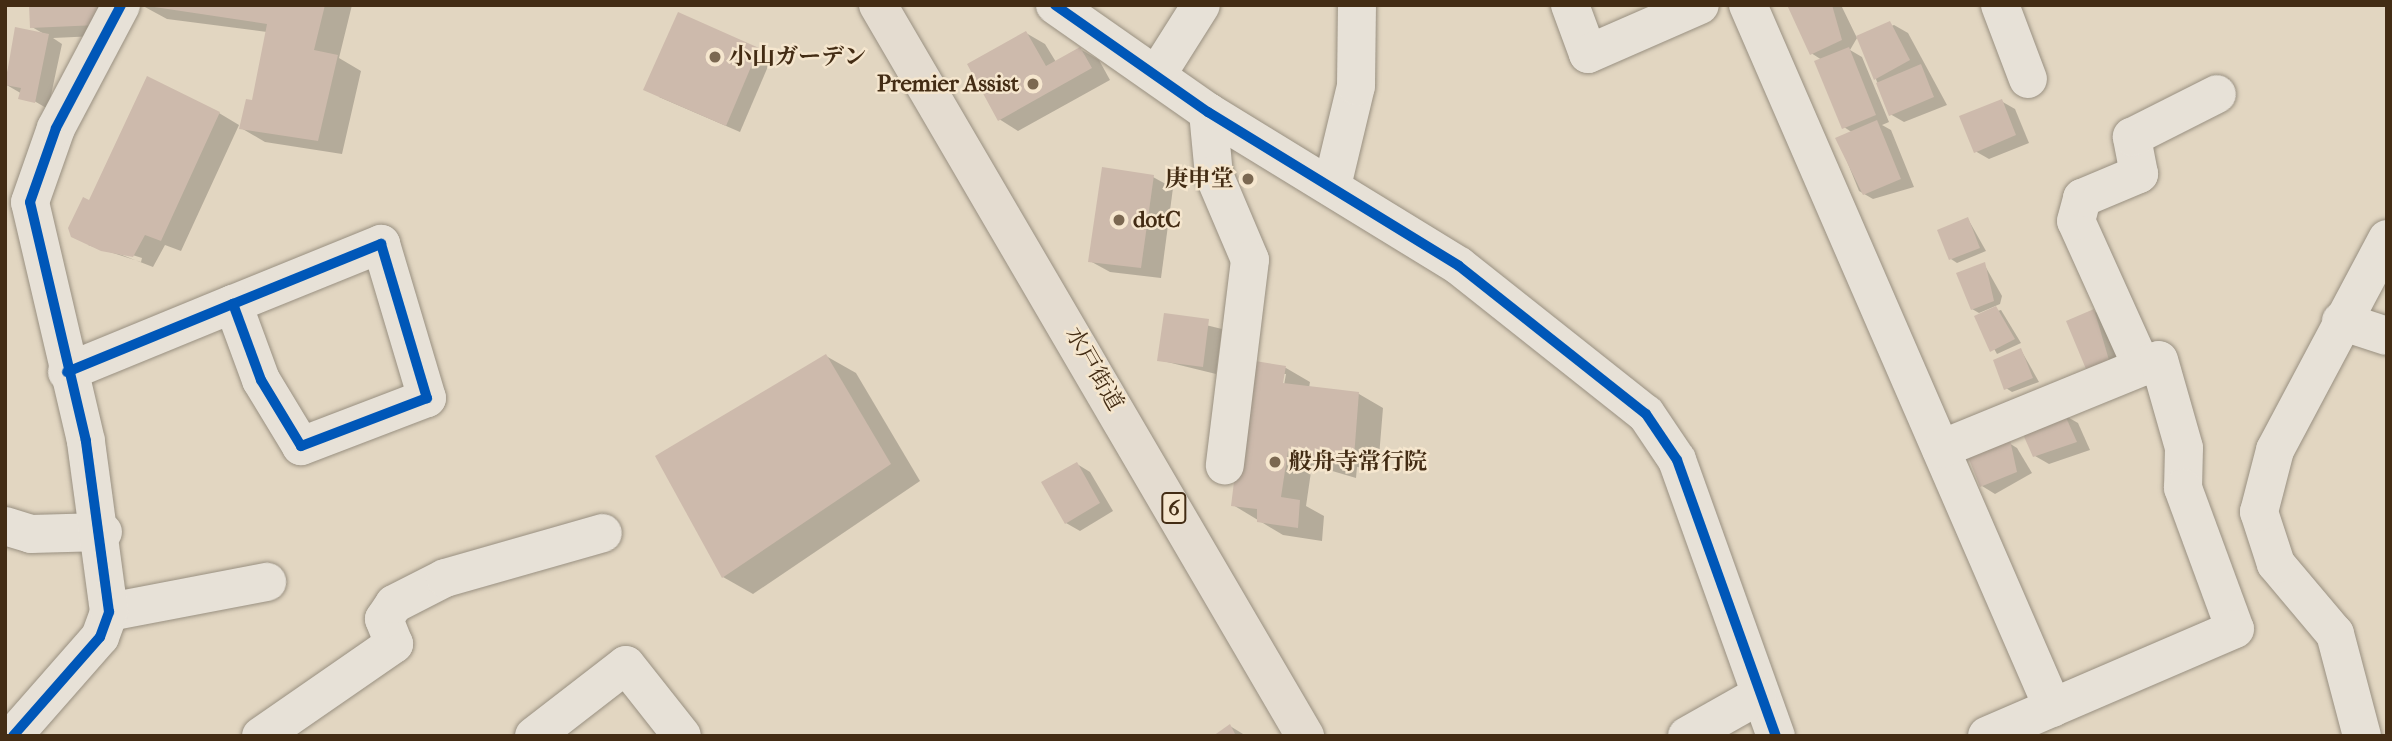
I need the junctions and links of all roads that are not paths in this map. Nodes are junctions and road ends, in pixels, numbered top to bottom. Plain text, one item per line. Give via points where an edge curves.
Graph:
1 (121, 5) edge
2 (878, 5) edge
3 (1055, 5) edge
4 (1201, 5) edge
5 (1357, 5) edge
6 (1570, 5) edge
7 (1700, 5) edge
8 (1748, 5) edge
9 (2000, 5) edge
10 (1158, 73) junction
11 (2028, 79) dead end
12 (2217, 94) dead end
13 (1209, 111) junction
14 (1332, 186) junction
15 (2387, 239) edge
16 (233, 304) junction
17 (2341, 321) junction
18 (2387, 336) edge
19 (2142, 367) junction
20 (67, 372) junction
21 (1941, 449) junction
22 (1225, 465) dead end
23 (5, 526) edge
24 (103, 531) junction
25 (603, 533) dead end
26 (267, 582) dead end
27 (109, 612) junction
28 (1758, 696) junction
29 (2053, 708) junction
30 (13, 736) edge
31 (261, 736) edge
32 (534, 736) edge
33 (682, 736) edge
34 (1305, 736) edge
35 (1687, 736) edge
36 (1776, 736) edge
37 (1987, 736) edge
38 (2362, 736) edge

1 - 20 street via 56,128 30,202
2 - 34 highway, 水戸街道 / 6
3 - 10 street
4 - 10 street
5 - 14 street via 1356,86
6 - 7 street via 1588,54
8 - 21 street
9 - 11 street
10 - 13 street
12 - 19 street via 2132,136 2139,174 2082,198 2076,221
13 - 14 street
13 - 22 street via 1214,175 1250,260
14 - 28 street via 1459,266 1665,435
15 - 17 street
16 - 16 street via 381,244 427,398 301,446 261,380
16 - 20 street
17 - 18 street
17 - 38 street via 2275,450 2259,512 2276,564 2335,634
19 - 21 street
19 - 29 street via 2159,360 2184,449 2183,488 2235,629
20 - 24 street
21 - 29 street
23 - 24 street via 31,534
24 - 27 street
25 - 31 street via 445,578 394,604 383,619 394,644
26 - 27 street
27 - 30 street via 100,637
28 - 35 street
28 - 36 street
29 - 37 street
32 - 33 street via 626,665

